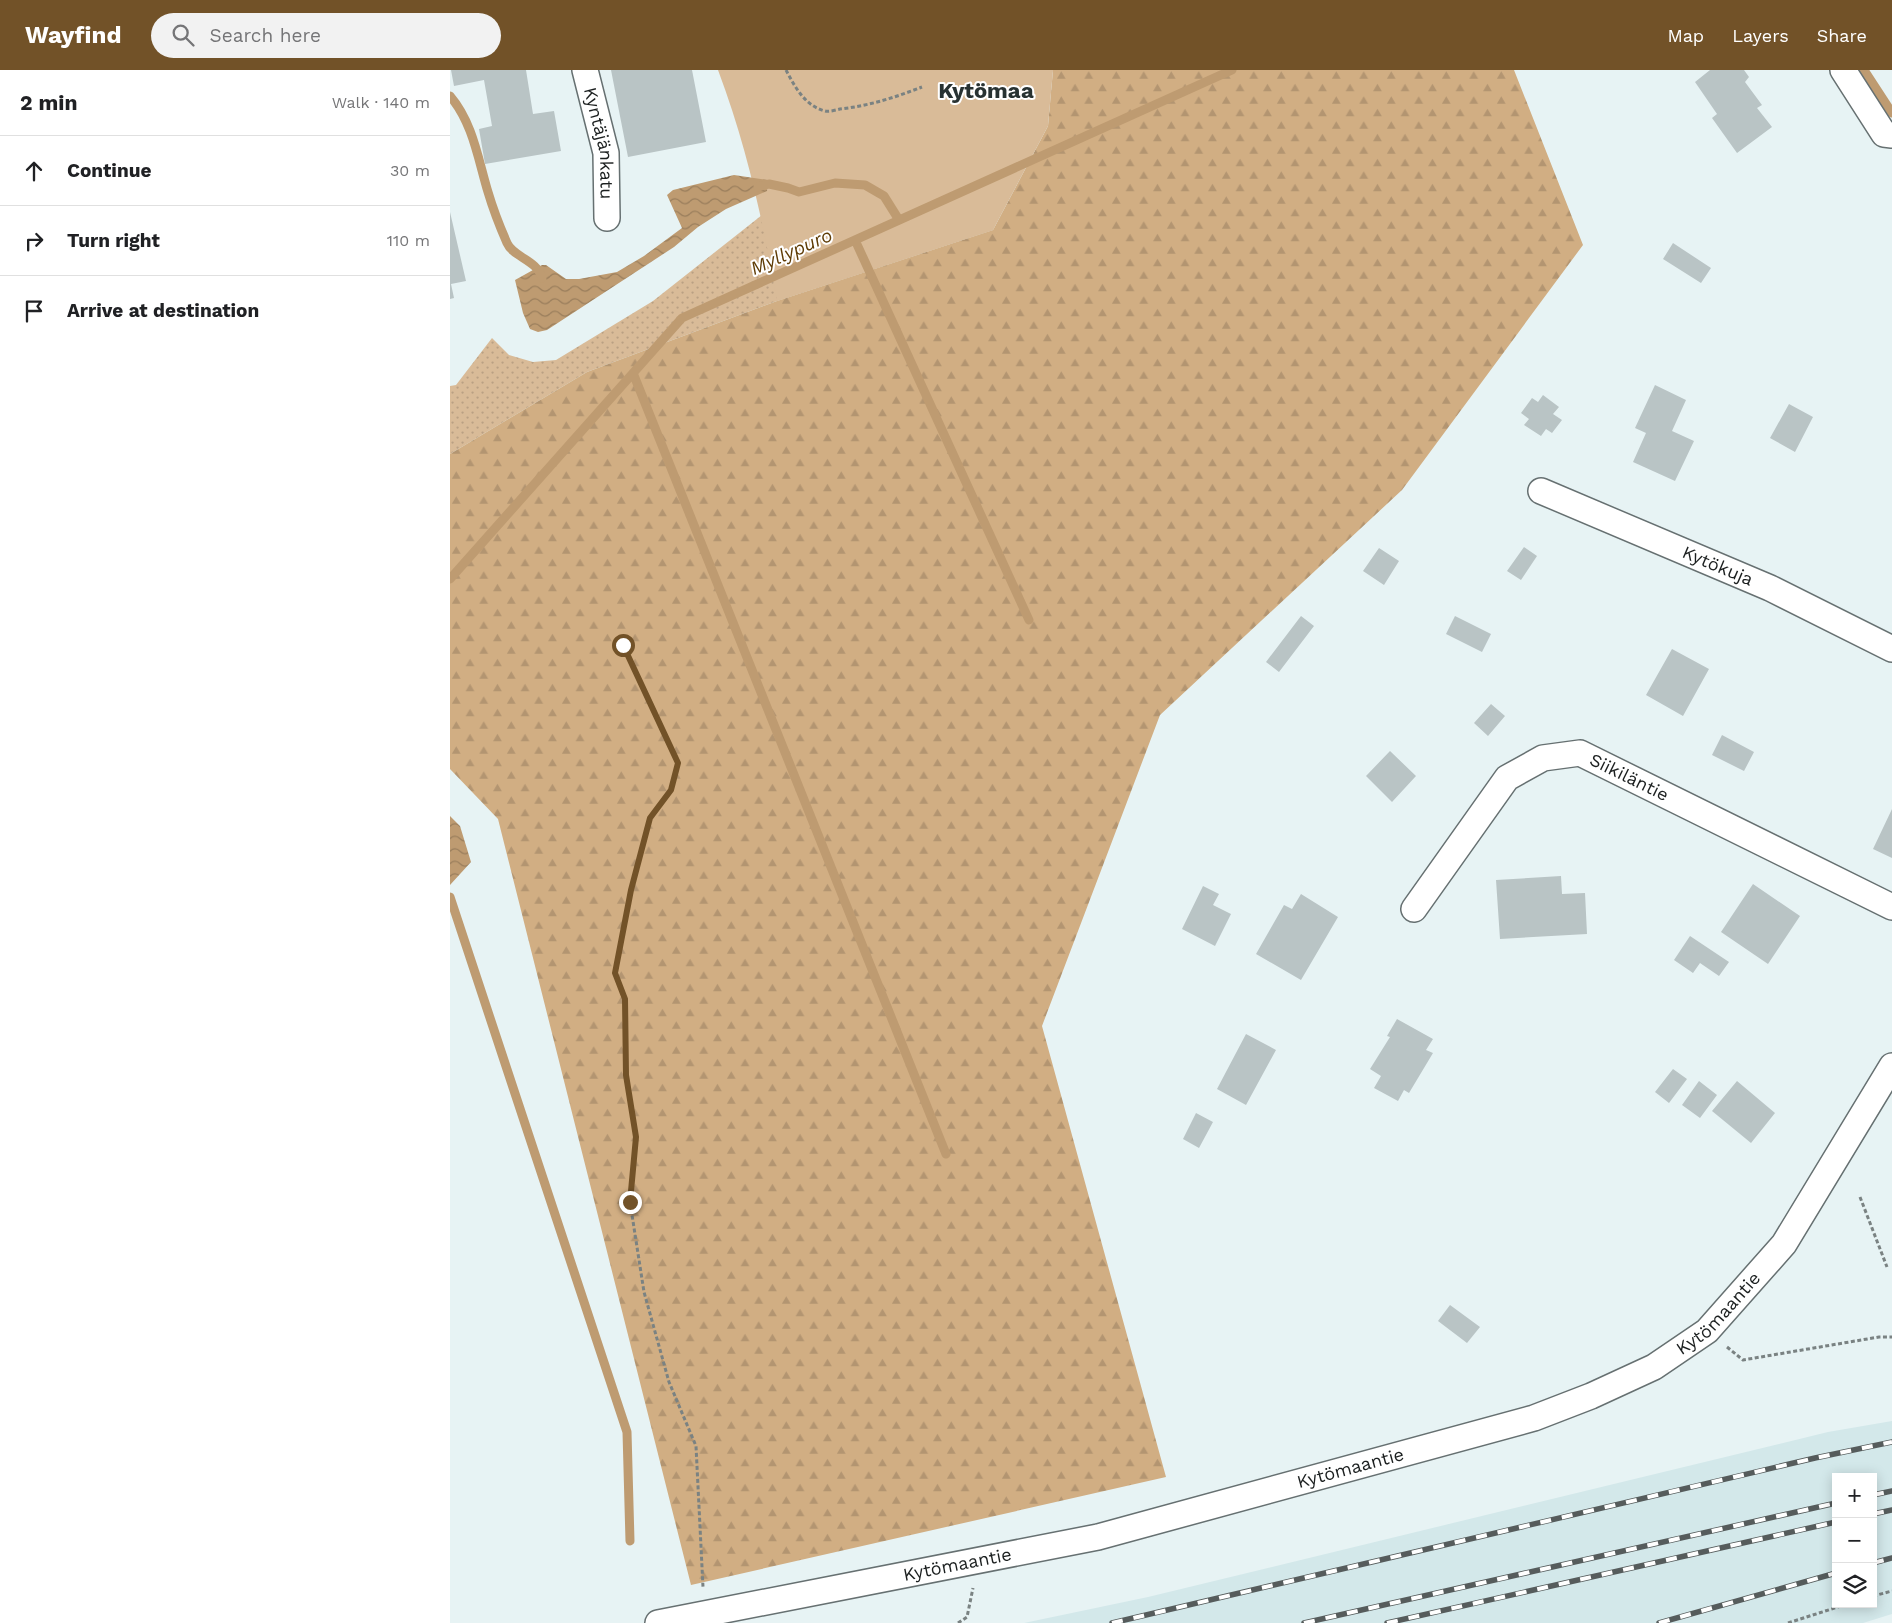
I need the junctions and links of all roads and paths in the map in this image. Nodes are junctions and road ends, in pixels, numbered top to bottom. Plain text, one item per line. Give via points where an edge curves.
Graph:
1 (584, 70) edge
2 (786, 70) edge
3 (1843, 70) edge
4 (922, 87) dead end
5 (1892, 135) edge
6 (607, 218) dead end
7 (1541, 491) dead end
8 (623, 645) dead end
9 (1892, 649) edge
10 (1892, 907) edge
11 (1414, 909) dead end
12 (1892, 1066) edge
13 (1860, 1197) dead end
14 (1887, 1267) dead end
15 (1707, 1331) junction
16 (1892, 1337) edge
17 (979, 1561) junction
18 (1892, 1591) edge
19 (1877, 1595) edge
20 (1835, 1608) edge
21 (705, 1615) junction
22 (658, 1623) edge
23 (958, 1623) edge
24 (1788, 1623) edge

1 - 6 street, Kyntäjänkatu via 606,153
2 - 4 path via 807,101 826,111 857,107
3 - 5 street via 1884,134
7 - 9 street, Kytökuja via 1770,588
8 - 21 path via 678,763 671,790 650,818 631,890 615,973 625,999 626,1075 636,1137 630,1202 647,1301 669,1382 696,1446
10 - 11 street, Siikiläntie via 1580,753 1543,758 1506,778
12 - 15 street, Kytömaantie via 1784,1244
13 - 14 path
15 - 16 path via 1743,1360
15 - 17 street, Kytömaantie via 1654,1368 1534,1418 1098,1537
17 - 21 street, Kytömaantie
17 - 23 path via 966,1617
18 - 19 path
20 - 24 path
21 - 22 street, Kytömaantie

